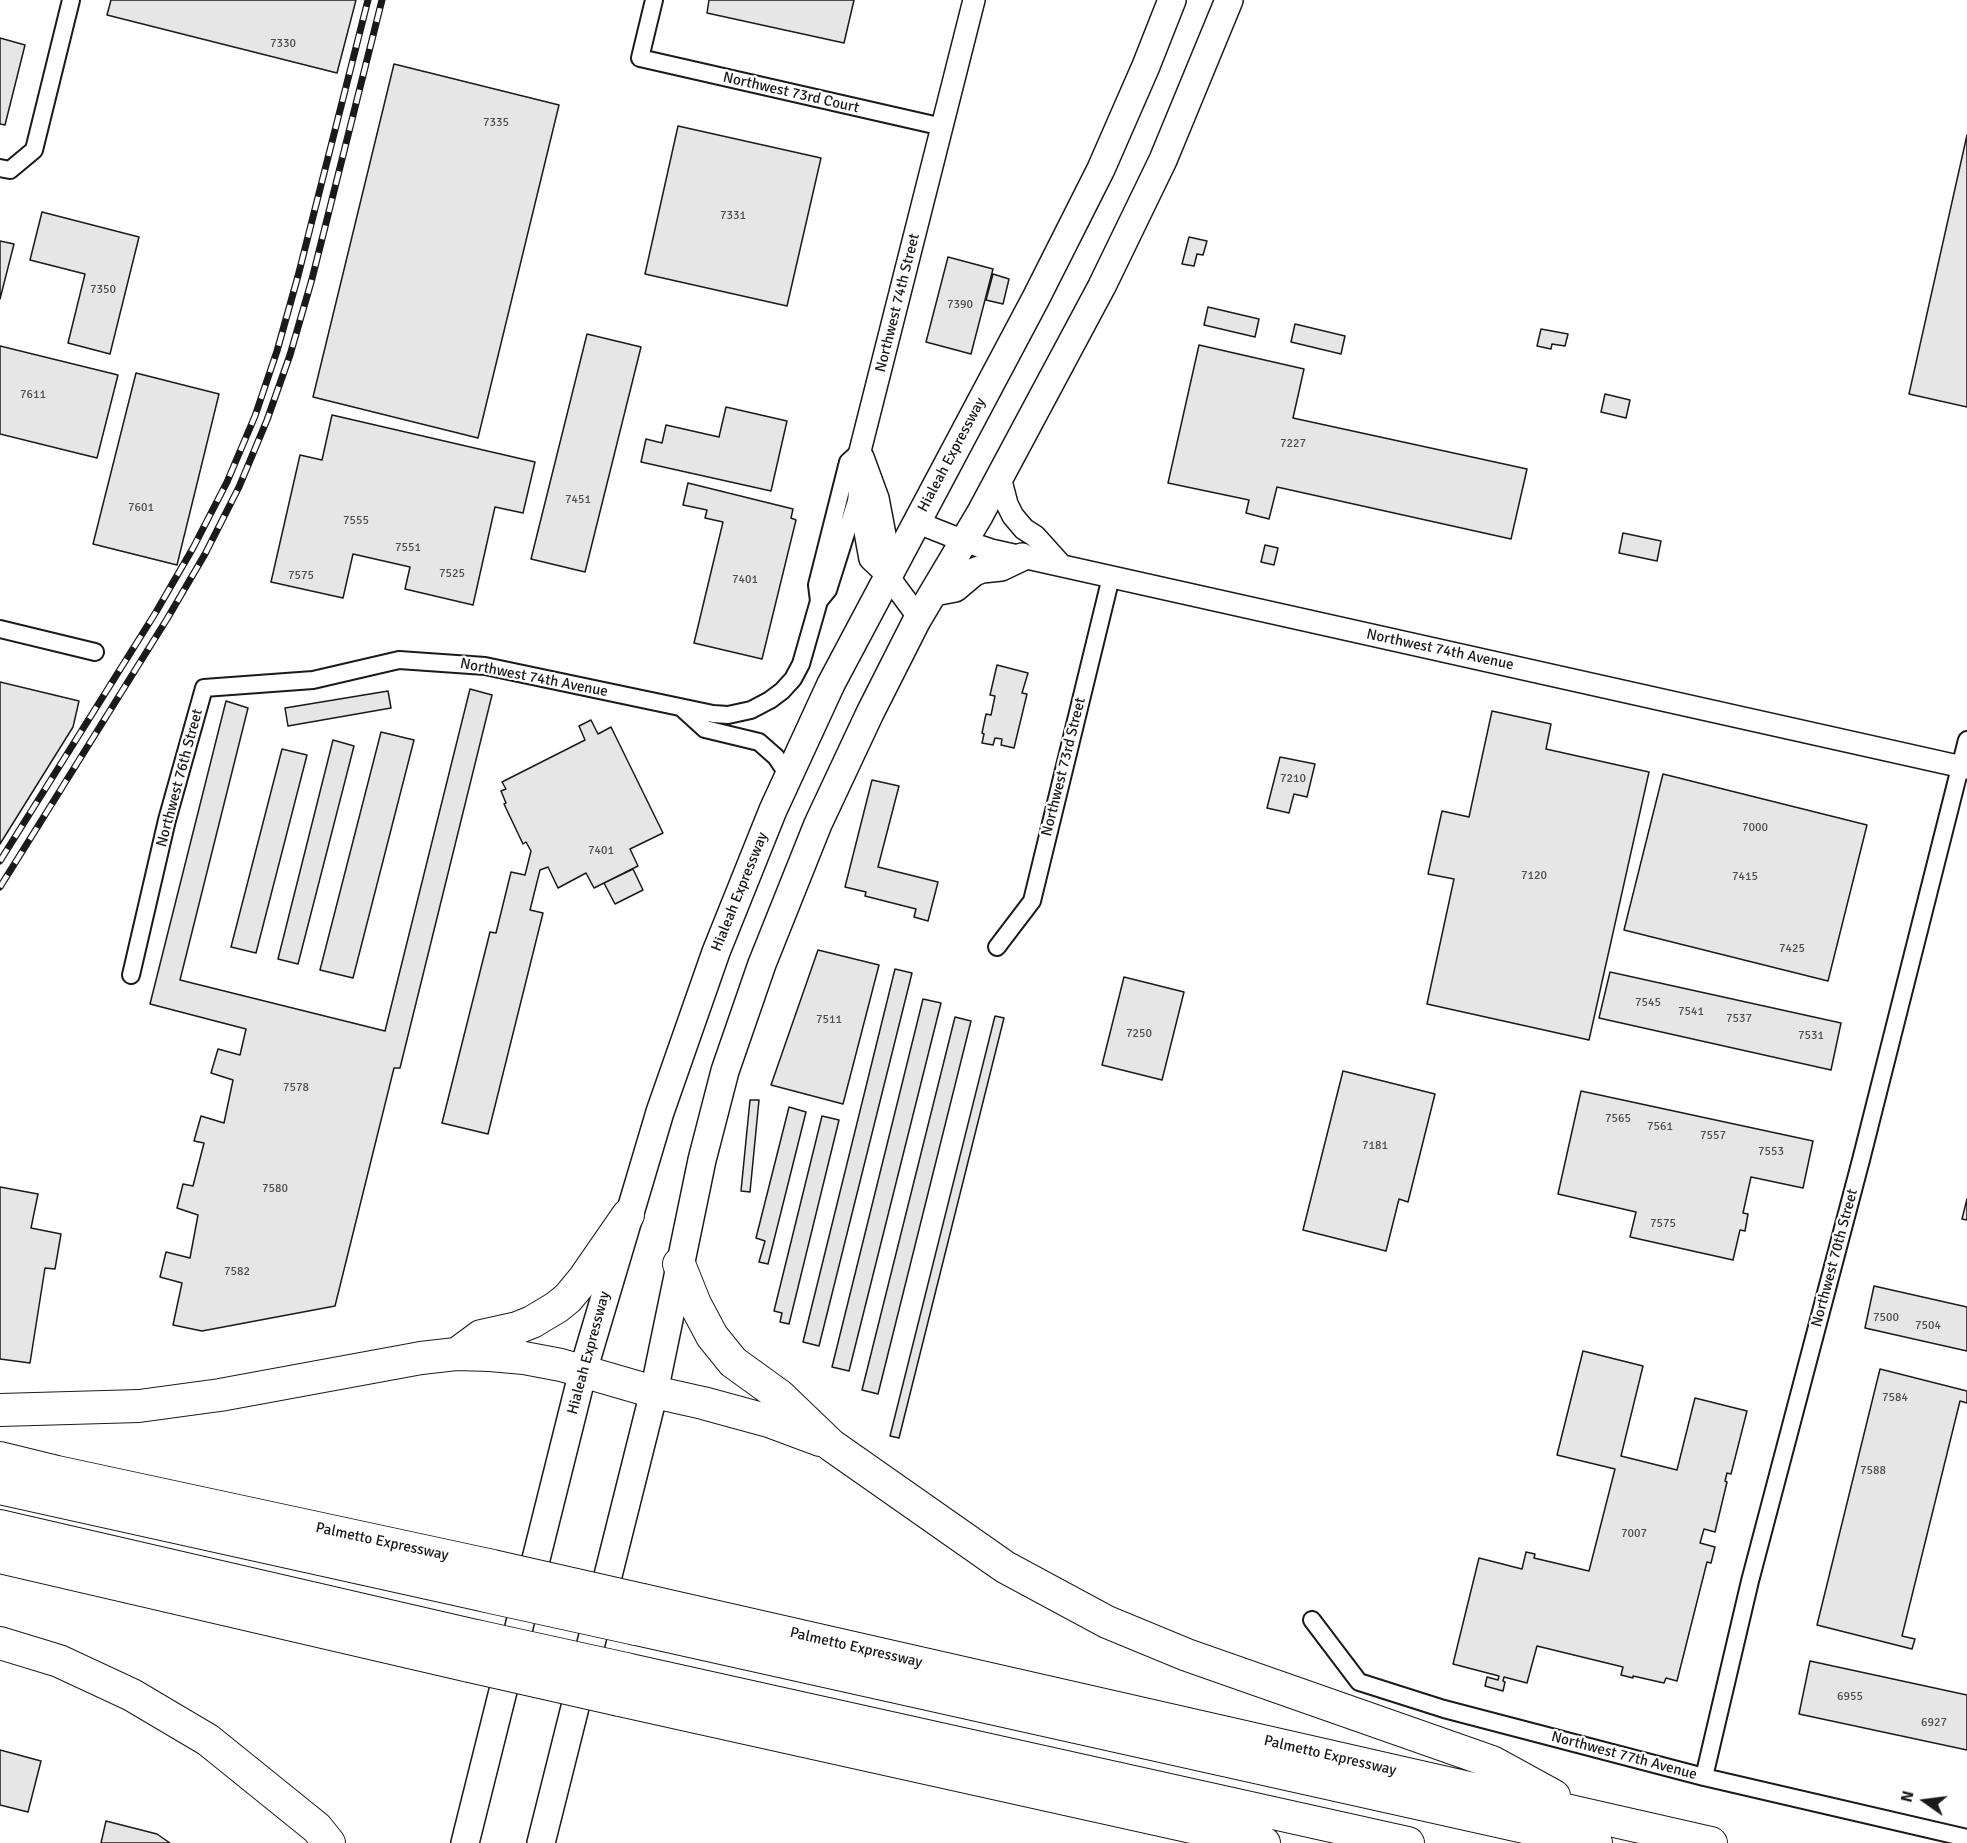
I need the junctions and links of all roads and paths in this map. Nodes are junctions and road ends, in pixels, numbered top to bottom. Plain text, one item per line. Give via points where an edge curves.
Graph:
1 (71, 0) edge
2 (654, 0) edge
3 (974, 0) edge
4 (1172, 0) edge
5 (1229, 0) edge
6 (943, 127) junction
7 (0, 168) edge
8 (864, 459) junction
9 (1000, 477) junction
10 (859, 494) junction
11 (916, 522) junction
12 (964, 541) junction
13 (1022, 557) junction
14 (1062, 566) junction
15 (888, 576) junction
16 (1111, 577) junction
17 (934, 592) junction
18 (819, 601) junction
19 (919, 618) junction
20 (0, 629) edge
21 (95, 652) dead end
22 (313, 680) joint
23 (771, 700) joint
24 (683, 709) junction
25 (1967, 740) edge
26 (1964, 768) edge
27 (788, 775) junction
28 (997, 947) dead end
29 (131, 975) dead end
30 (628, 1215) junction
31 (680, 1264) junction
32 (456, 1354) junction
33 (583, 1371) junction
34 (654, 1392) junction
35 (0, 1410) edge
36 (831, 1445) junction
37 (0, 1458) edge
38 (0, 1488) edge
39 (0, 1526) edge
40 (0, 1557) edge
41 (639, 1614) junction
42 (1312, 1620) dead end
43 (0, 1643) edge
44 (1704, 1777) junction
45 (1593, 1829) edge
46 (323, 1836) edge
47 (1967, 1838) edge
48 (344, 1843) edge
49 (465, 1843) edge
50 (541, 1843) edge
51 (1264, 1843) edge
52 (1408, 1843) edge
53 (1711, 1843) edge

1 - 7 street via 34,150 10,170
2 - 6 street, Northwest 73rd Court via 640,58
3 - 6 street, Northwest 74th Street
4 - 11 main road, Hialeah Expressway via 1101,169
5 - 9 main road via 1145,199
6 - 8 street, Northwest 74th Street
8 - 10 street
8 - 15 street via 878,498
8 - 18 street, Northwest 74th Street via 848,462 817,585
9 - 12 main road
9 - 14 street via 1013,516
10 - 15 street via 870,559
10 - 18 street, Northwest 74th Street via 828,590
11 - 12 street, Northwest 74th Avenue
11 - 15 main road, Hialeah Expressway
12 - 13 street, Northwest 74th Avenue
12 - 17 main road
13 - 14 street, Northwest 74th Avenue
13 - 17 main road via 1001,567 981,569 955,588
14 - 16 street, Northwest 74th Avenue
15 - 19 street
15 - 27 main road, Hialeah Expressway
16 - 26 street, Northwest 74th Avenue
16 - 28 street, Northwest 73rd Street via 1032,901
17 - 19 main road
18 - 23 street, Northwest 74th Street via 797,672
19 - 31 main road via 832,792 762,963 721,1087
20 - 21 street
22 - 24 street, Northwest 74th Avenue via 399,660 455,663
22 - 29 street, Northwest 76th Street via 204,688 167,820
23 - 24 street, Northwest 74th Avenue via 728,715
24 - 27 street, Northwest 74th Avenue via 705,729 759,742
25 - 26 street, Northwest 70th Street
26 - 44 street, Northwest 70th Street via 1750,1581
27 - 30 main road, Hialeah Expressway via 702,990
30 - 32 highway via 583,1280 557,1307 524,1325 481,1336
30 - 33 main road, Hialeah Expressway
31 - 34 main road
31 - 36 highway via 712,1336 733,1362 780,1396
32 - 33 highway via 524,1358
32 - 35 highway via 139,1406
33 - 34 highway
33 - 49 main road, Hialeah Expressway
34 - 36 highway via 769,1421
34 - 50 main road
36 - 45 highway via 1005,1566 1107,1622 1198,1659 1492,1762
37 - 41 highway, Palmetto Expressway, bridge via 493,1566
38 - 41 highway, bridge via 486,1596
39 - 52 highway, bridge
40 - 51 highway, bridge
41 - 45 highway, Palmetto Expressway
42 - 44 street, Northwest 77th Avenue via 1359,1682 1444,1709
43 - 46 highway via 59,1661 132,1695 208,1740
44 - 47 street, Northwest 77th Avenue
45 - 53 highway, Palmetto Expressway
46 - 48 highway

